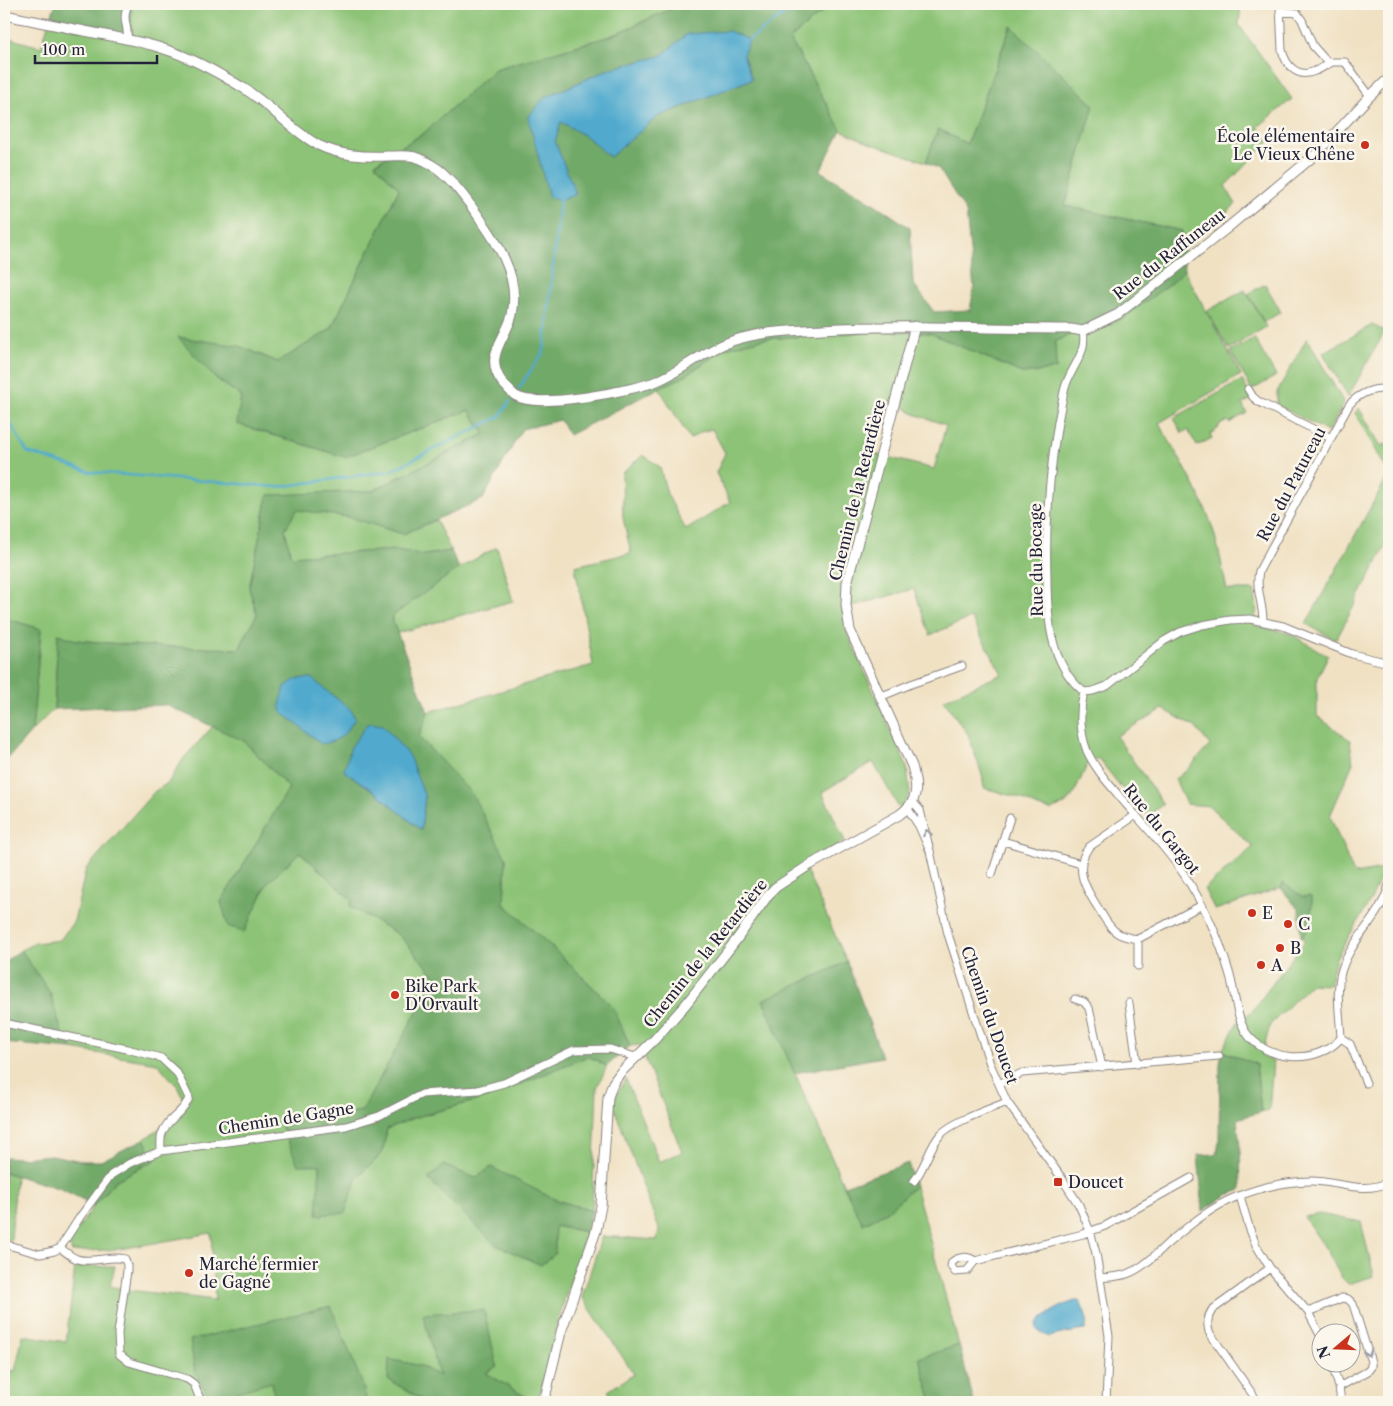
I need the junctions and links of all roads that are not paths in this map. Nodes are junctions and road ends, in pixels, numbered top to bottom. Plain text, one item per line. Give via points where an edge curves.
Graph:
1 (128, 4) edge
2 (1280, 7) edge
3 (4, 15) edge
4 (127, 39) junction
5 (1329, 64) junction
6 (1389, 78) edge
7 (1370, 96) junction
8 (915, 326) junction
9 (1083, 331) junction
10 (1248, 389) dead end
11 (1389, 390) edge
12 (1331, 438) junction
13 (1263, 620) junction
14 (1389, 663) edge
15 (962, 666) dead end
16 (1084, 692) junction
17 (880, 697) junction
18 (910, 805) junction
19 (1136, 815) junction
20 (1010, 818) dead end
21 (1003, 841) junction
22 (1081, 864) junction
23 (992, 874) dead end
24 (1389, 887) edge
25 (1202, 905) junction
26 (1138, 939) junction
27 (1138, 966) dead end
28 (1075, 999) dead end
29 (1129, 1003) dead end
30 (4, 1023) edge
31 (1341, 1038) junction
32 (1219, 1056) dead end
33 (635, 1057) junction
34 (1137, 1064) junction
35 (1102, 1067) junction
36 (1366, 1083) dead end
37 (999, 1084) junction
38 (1007, 1102) junction
39 (162, 1151) junction
40 (1190, 1178) dead end
41 (914, 1181) dead end
42 (1389, 1182) edge
43 (1240, 1196) junction
44 (1090, 1232) junction
45 (4, 1244) edge
46 (60, 1248) junction
47 (975, 1261) dead end
48 (1270, 1268) junction
49 (1100, 1278) junction
50 (1308, 1312) junction
51 (1314, 1324) edge
52 (1335, 1374) edge
53 (1339, 1387) junction
54 (201, 1402) edge
55 (544, 1402) edge
56 (1106, 1402) edge
57 (1258, 1402) edge
58 (1341, 1402) edge

1 - 4 street via 124,25
2 - 5 street via 1297,13 1313,46
2 - 5 street via 1283,57 1291,69 1311,73
3 - 4 street
4 - 8 street via 183,56 241,86 306,137 328,149 352,156 417,158 448,178 477,215 503,255 508,270 512,284 512,316 497,348 495,368 499,378 516,396 549,401 648,385 728,343 759,333
5 - 7 street via 1345,62
6 - 7 street, Rue du Raffuneau
7 - 9 street, Rue du Raffuneau via 1315,155 1255,205 1118,314
8 - 9 street
8 - 17 street, Chemin de la Retardière via 847,583 850,630
9 - 16 street, Rue du Bocage via 1084,350 1066,383 1058,419 1046,539 1047,601 1055,648 1074,684
10 - 12 street via 1259,402
11 - 12 street, Rue du Patureau via 1374,390 1353,400
12 - 13 street, Rue du Patureau via 1259,571 1257,580
13 - 14 street via 1352,654
13 - 16 street via 1230,620 1180,632 1108,686
15 - 17 street
16 - 19 street, Rue du Gargot via 1081,717 1087,750
17 - 18 street, Chemin de la Retardière via 912,766 916,796
18 - 33 street, Chemin de la Retardière via 776,887 686,1004
18 - 37 street, Chemin du Doucet via 930,851 948,934
19 - 22 street via 1089,848
19 - 25 street, Rue du Gargot via 1184,874
20 - 21 street
21 - 22 street
21 - 23 street
22 - 26 street via 1086,889 1111,928 1118,934
24 - 31 street via 1342,970 1339,982
25 - 26 street
25 - 31 street, Rue du Gargot via 1230,973 1238,1012 1253,1040 1276,1055 1291,1057 1324,1051
26 - 27 street
28 - 35 street via 1089,1008
29 - 34 street
30 - 39 street via 161,1058 177,1074 189,1098 164,1129
31 - 36 street via 1350,1044
32 - 34 street
33 - 39 street, Chemin de Gagne via 610,1048 574,1050 504,1083 478,1090 422,1094 379,1116 346,1126
33 - 55 street, Chemin de la Retardière via 620,1073 608,1097 601,1206 596,1231 561,1332
34 - 35 street
35 - 37 street via 1022,1073
37 - 38 street, Chemin du Doucet
38 - 41 street via 940,1135
38 - 44 street, Chemin du Doucet via 1074,1198
39 - 46 street, Chemin de Gagne via 130,1163 111,1175
40 - 44 street
42 - 43 street via 1372,1188 1318,1181 1299,1182
43 - 48 street via 1252,1236
43 - 49 street via 1208,1213 1128,1274
44 - 47 street
44 - 49 street, Chemin du Doucet
45 - 46 street via 40,1254
46 - 54 street via 77,1259 124,1259 127,1271 118,1333 119,1354 129,1362 187,1379 194,1384
48 - 50 street
48 - 57 street via 1212,1310 1207,1324 1209,1332
49 - 56 street, Chemin du Doucet via 1109,1336
50 - 51 street
50 -> 53 street via 1342,1298 1353,1304 1371,1367
52 - 53 street
53 - 58 street

